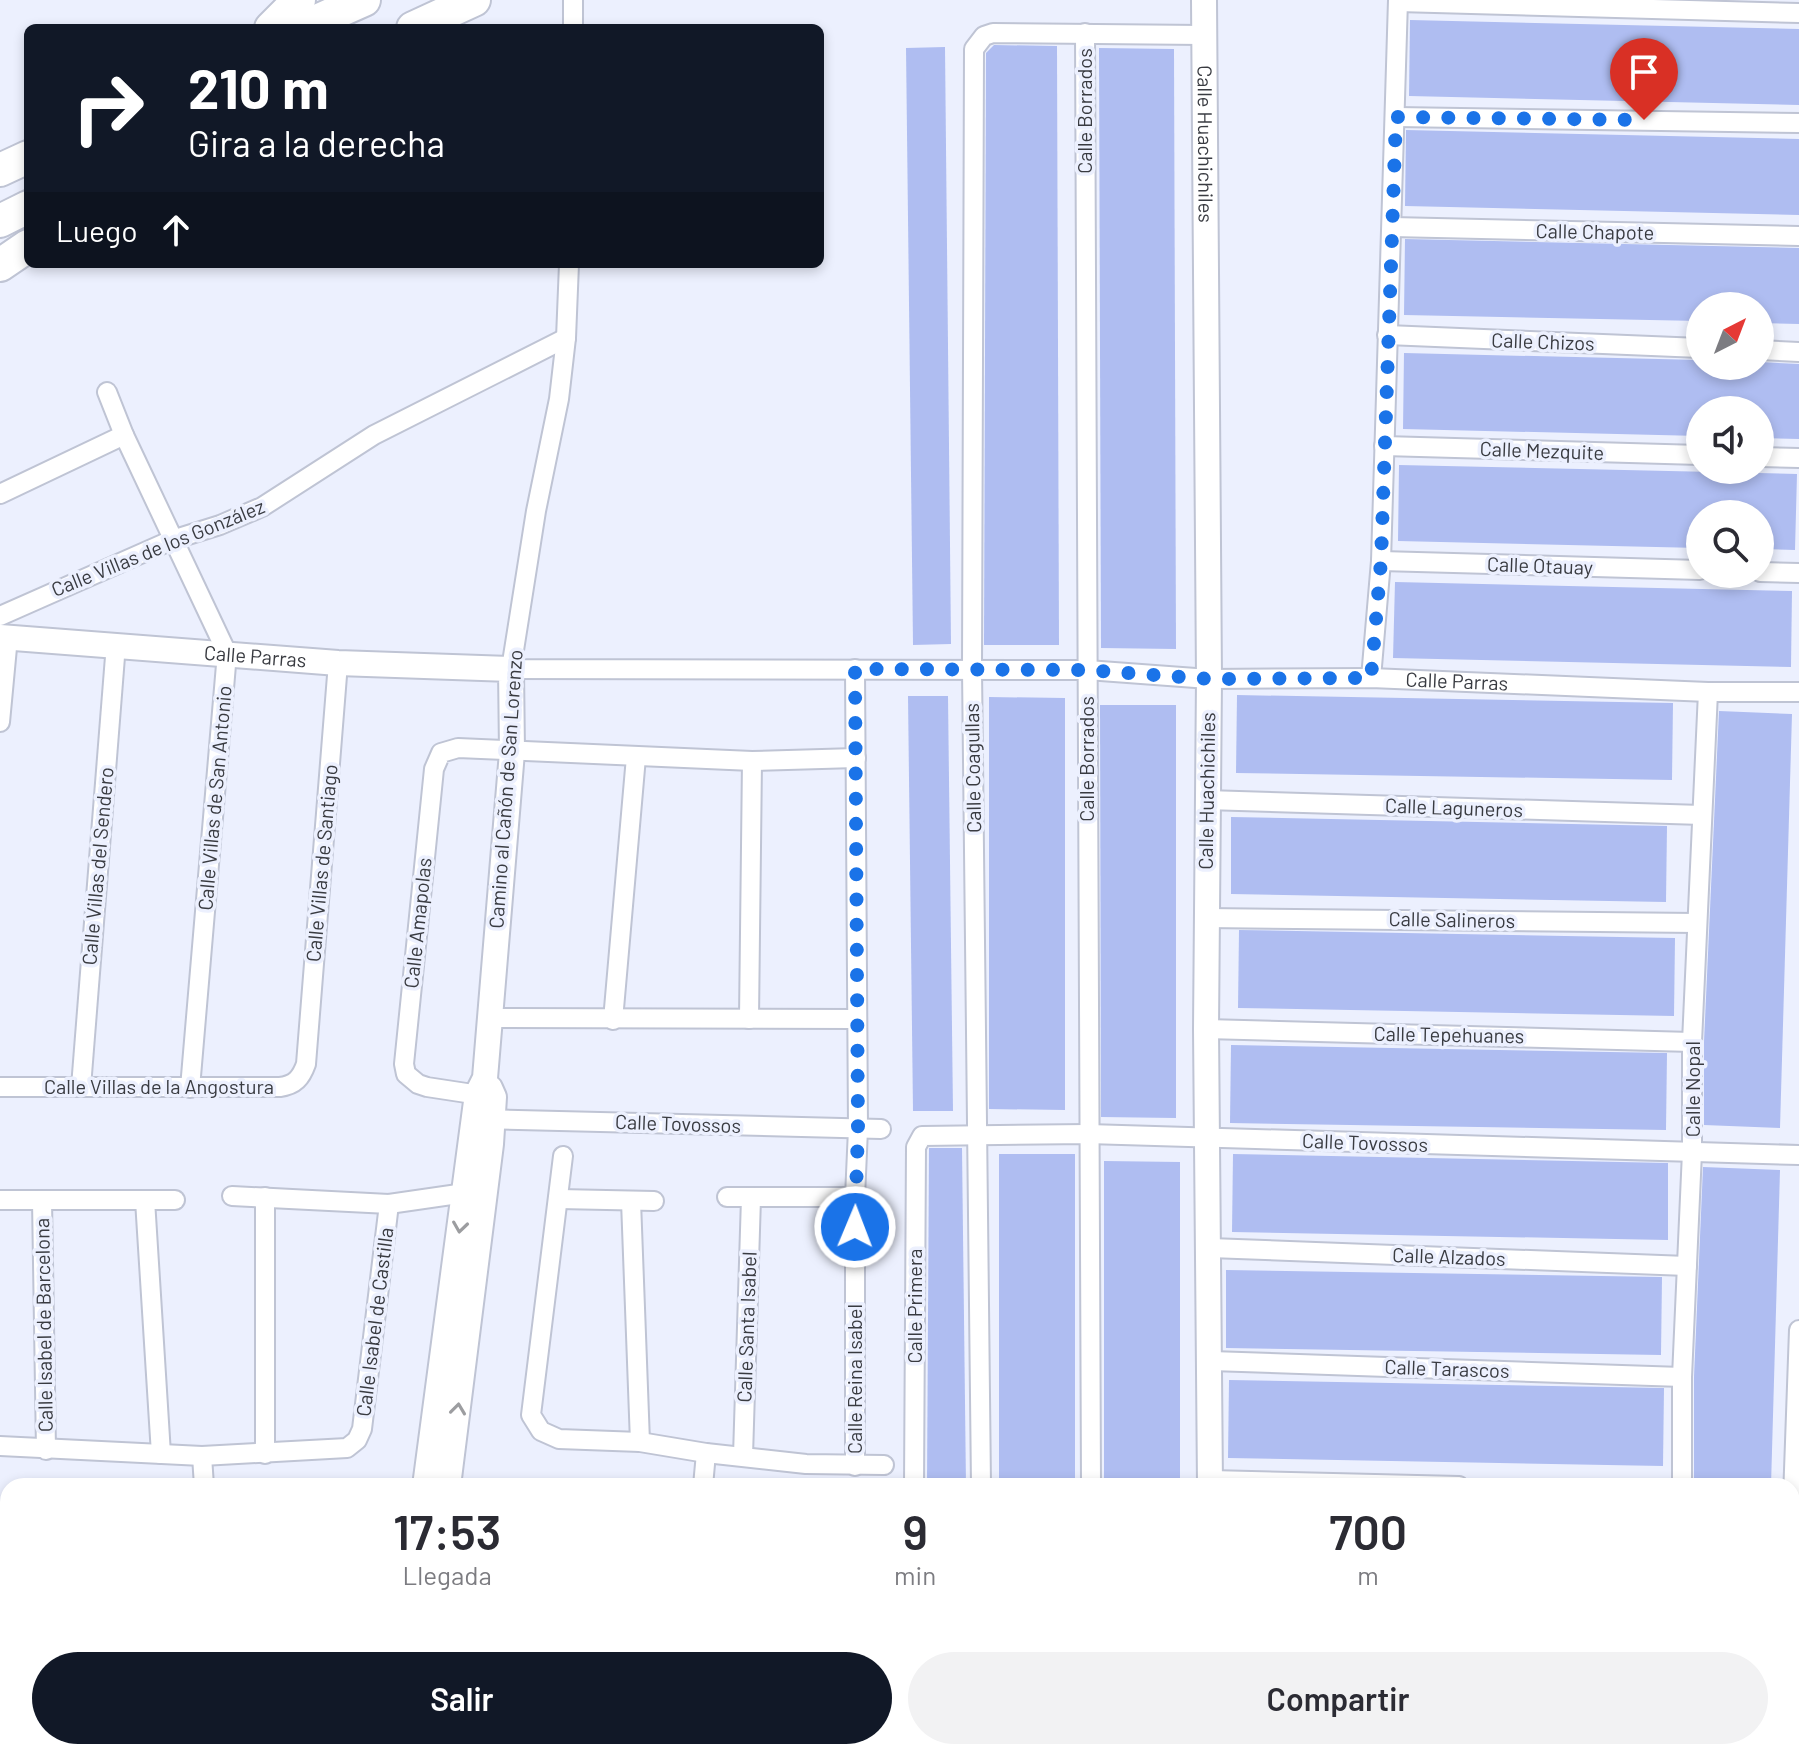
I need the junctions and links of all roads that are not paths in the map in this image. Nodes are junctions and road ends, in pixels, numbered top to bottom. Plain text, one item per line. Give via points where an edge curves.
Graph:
1 (299, 0) edge
2 (364, 0) edge
3 (474, 0) edge
4 (573, 0) edge
5 (1204, 0) edge
6 (1398, 1) edge
7 (1799, 13) edge
8 (275, 24) edge
9 (310, 24) edge
10 (422, 24) edge
11 (573, 24) edge
12 (1085, 33) junction
13 (1203, 35) junction
14 (1396, 117) junction
15 (1799, 123) edge
16 (24, 159) edge
17 (0, 170) edge
18 (24, 209) edge
19 (0, 221) edge
20 (1392, 227) junction
21 (1799, 236) edge
22 (24, 249) edge
23 (24, 259) edge
24 (0, 267) edge
25 (569, 268) edge
26 (1387, 335) junction
27 (566, 338) junction
28 (1686, 347) edge
29 (1774, 351) edge
30 (1799, 352) edge
31 (107, 392) dead end
32 (124, 435) junction
33 (1384, 446) junction
34 (1686, 455) edge
35 (1774, 457) edge
36 (1799, 458) edge
37 (0, 494) edge
38 (172, 540) junction
39 (1381, 561) junction
40 (1686, 570) edge
41 (1774, 572) edge
42 (1799, 573) edge
43 (3, 630) edge
44 (116, 644) junction
45 (227, 653) junction
46 (338, 663) junction
47 (511, 669) junction
48 (855, 669) junction
49 (972, 669) junction
50 (1087, 670) junction
51 (1371, 678) junction
52 (1209, 679) junction
53 (1708, 692) junction
54 (1799, 692) edge
55 (0, 722) edge
56 (512, 752) junction
57 (636, 757) junction
58 (856, 758) junction
59 (752, 761) junction
60 (1206, 800) junction
61 (1702, 815) junction
62 (1206, 918) junction
63 (1697, 923) junction
64 (490, 1018) junction
65 (749, 1019) junction
66 (856, 1019) junction
67 (613, 1020) junction
68 (1206, 1029) junction
69 (1692, 1042) junction
70 (306, 1064) joint
71 (0, 1087) edge
72 (81, 1087) junction
73 (190, 1088) junction
74 (485, 1101) junction
75 (858, 1129) junction
76 (881, 1129) dead end
77 (978, 1133) junction
78 (1088, 1134) junction
79 (930, 1135) joint
80 (1209, 1138) junction
81 (1692, 1152) junction
82 (1799, 1155) edge
83 (563, 1156) dead end
84 (465, 1193) junction
85 (232, 1196) dead end
86 (265, 1197) junction
87 (727, 1197) dead end
88 (855, 1197) junction
89 (751, 1198) junction
90 (559, 1199) junction
91 (0, 1200) edge
92 (42, 1200) junction
93 (145, 1200) junction
94 (175, 1200) dead end
95 (631, 1201) junction
96 (654, 1201) dead end
97 (389, 1204) junction
98 (1210, 1248) junction
99 (1687, 1266) junction
100 (1799, 1330) edge
101 (1211, 1361) junction
102 (1682, 1377) junction
103 (640, 1442) junction
104 (0, 1446) edge
105 (46, 1450) junction
106 (706, 1453) junction
107 (161, 1454) junction
108 (265, 1454) junction
109 (202, 1456) junction
110 (743, 1456) junction
111 (884, 1465) dead end
112 (855, 1466) junction
113 (203, 1478) edge
114 (426, 1478) edge
115 (449, 1478) edge
116 (704, 1478) edge
117 (914, 1478) edge
118 (981, 1478) edge
119 (1091, 1478) edge
120 (1210, 1478) edge
121 (1682, 1478) edge
122 (1794, 1478) edge

1 - 8 highway
2 - 9 highway
3 - 10 highway
4 - 11 street
5 - 13 street, Calle Huachichiles
6 - 7 street
6 - 14 street
12 - 13 street
12 - 49 street, Calle Coagullas via 993,33 974,49
12 - 50 street, Calle Borrados
13 - 52 street, Calle Huachichiles
14 - 15 street
14 - 20 street
16 - 17 highway
18 - 19 highway
20 - 21 street, Calle Chapote
20 - 26 street
22 - 24 highway
23 - 24 street
25 - 27 street, Camino al Cañón de San Lorenzo
26 - 28 street, Calle Chizos
26 - 33 street
27 - 38 street, Calle Villas de los González via 374,435 262,507
27 - 47 street, Camino al Cañón de San Lorenzo
29 - 30 street
31 - 32 street
32 - 37 street
32 - 38 street
33 - 34 street, Calle Mezquite
33 - 39 street
35 - 36 street
38 - 43 street, Calle Villas de los González via 22,604
38 - 45 street
39 - 40 street, Calle Otauay
39 - 51 street
41 - 42 street
43 - 44 street, Calle Parras
43 - 55 street
44 - 45 street, Calle Parras
44 - 72 street, Calle Villas del Sendero
45 - 46 street, Calle Parras
45 - 73 street, Calle Villas de San Antonio
46 - 47 street, Calle Parras
46 - 70 street, Calle Villas de Santiago
47 - 48 street, Calle Parras
47 - 56 street, Camino al Cañón de San Lorenzo
48 - 49 street, Calle Parras
48 - 58 street, Calle Reina Isabel
49 - 50 street, Calle Parras
49 - 77 street, Calle Coagullas
50 - 52 street, Calle Parras
50 - 78 street, Calle Borrados
51 - 52 street, Calle Parras
51 - 53 street, Calle Parras
52 - 60 street, Calle Huachichiles
53 - 54 street, Calle Parras
53 - 61 street, Calle Nopal
56 - 57 street
56 - 64 street, Camino al Cañón de San Lorenzo
56 - 74 street, Calle Amapolas via 458,748 441,753 434,769 404,1064 406,1074 418,1084
57 - 59 street
57 - 67 street
58 - 59 street
58 - 66 street, Calle Reina Isabel
59 - 65 street
60 - 61 street, Calle Laguneros
60 - 62 street, Calle Huachichiles
61 - 63 street, Calle Nopal
62 - 63 street, Calle Salineros
62 - 68 street, Calle Huachichiles
63 - 69 street, Calle Nopal
64 - 67 street
64 - 74 street, Camino al Cañón de San Lorenzo
65 - 66 street
65 - 67 street
66 - 75 street, Calle Reina Isabel
68 - 69 street, Calle Tepehuanes
68 - 80 street, Calle Huachichiles
69 - 81 street, Calle Nopal
70 - 73 street, Calle Villas de la Angostura via 303,1074 288,1086
71 - 72 street, Calle Villas de la Angostura
72 - 73 street, Calle Villas de la Angostura
74 - 75 street, Calle Tovossos
74 - 84 street, Camino al Cañón de San Lorenzo
115 -> 74 street, Camino al Cañón de San Lorenzo
75 - 76 street, Calle Tovossos
75 - 88 street, Calle Reina Isabel
77 - 78 street, Calle Tovossos
77 - 79 street, Calle Tovossos
77 - 118 street, Calle Coagullas
78 - 80 street, Calle Tovossos
78 - 119 street, Calle Borrados
79 - 117 street, Calle Primera via 919,1138 916,1147
80 - 81 street, Calle Tovossos
80 - 98 street, Calle Huachichiles
81 - 82 street, Calle Tovossos
81 - 99 street, Calle Nopal
83 - 90 street, Calle Reina Isabel
84 - 97 street
84 -> 114 street, Camino al Cañón de San Lorenzo
85 - 86 street
86 - 97 street
86 - 108 street
87 - 89 street
88 - 89 street
88 - 112 street, Calle Reina Isabel
89 - 110 street, Calle Santa Isabel
90 - 95 street
90 - 103 street, Calle Reina Isabel via 531,1415 541,1431 559,1439
91 - 92 street
92 - 93 street
92 - 105 street, Calle Isabel de Barcelona
93 - 94 street
93 - 107 street
95 - 96 street
95 - 103 street
97 - 108 street, Calle Isabel de Castilla via 357,1440 338,1451
98 - 99 street, Calle Alzados
98 - 101 street, Calle Huachichiles
99 - 102 street, Calle Nopal
100 - 122 street
101 - 102 street, Calle Tarascos
101 - 120 street, Calle Huachichiles
102 - 121 street, Calle Nopal
103 - 106 street, Calle Reina Isabel
104 - 105 street, Calle Isabel de Castilla
105 - 107 street, Calle Isabel de Castilla
106 - 110 street, Calle Reina Isabel
106 - 116 street
107 - 109 street, Calle Isabel de Castilla
108 - 109 street, Calle Isabel de Castilla
109 - 113 street
110 - 112 street, Calle Reina Isabel
111 - 112 street, Calle Reina Isabel

